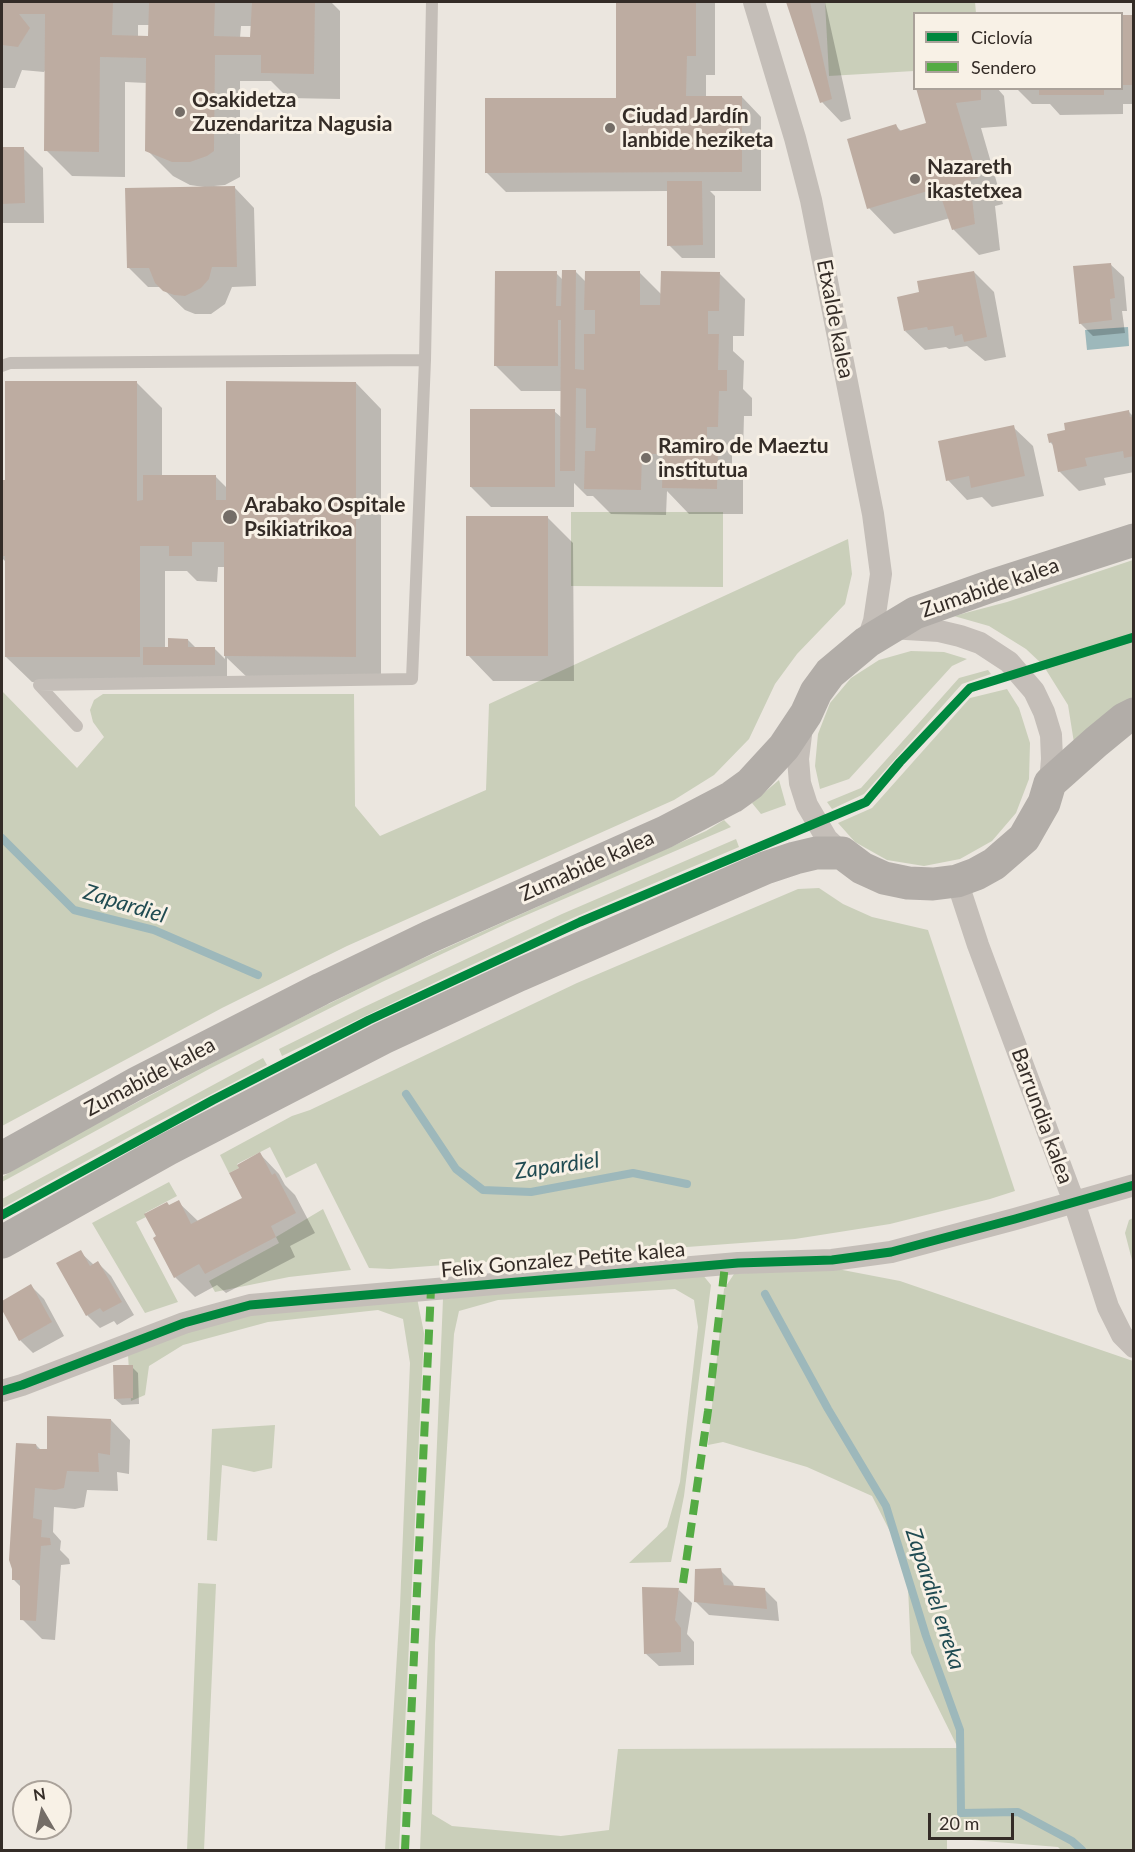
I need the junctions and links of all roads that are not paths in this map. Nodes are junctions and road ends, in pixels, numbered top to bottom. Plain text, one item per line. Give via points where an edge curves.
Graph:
1 (432, 2) edge
2 (754, 2) edge
3 (425, 360) junction
4 (2, 366) edge
5 (1134, 540) edge
6 (878, 635) junction
7 (806, 714) junction
8 (1134, 714) edge
9 (77, 726) dead end
10 (1050, 783) junction
11 (842, 853) junction
12 (957, 881) junction
13 (2, 1158) edge
14 (1134, 1185) edge
15 (1074, 1202) junction
16 (2, 1242) edge
17 (1134, 1347) edge
18 (2, 1391) edge

1 - 3 lane
2 - 6 street, Etxalde kalea via 811,200 873,514 881,574 874,621
3 - 4 lane
3 - 9 lane via 412,679 39,686
5 - 6 main road, Zumabide kalea via 940,603
6 - 7 main road, Zumabide kalea via 831,673
6 - 10 street via 939,631 980,643 1009,662 1034,691 1044,712 1051,735
7 - 11 street via 800,736 800,783 817,823
7 - 13 main road, Zumabide kalea via 758,777 701,815 321,988
8 - 10 main road
10 - 12 main road via 1024,838 994,864
11 - 12 main road via 862,868 908,884
11 - 16 main road via 816,853 765,868 508,980 289,1086
12 - 15 street, Barrundia kalea
14 - 15 street, Felix Gonzalez Petite kalea
15 - 17 street, Barrundia kalea via 1108,1307 1122,1335
15 - 18 street, Felix Gonzalez Petite kalea via 891,1252 832,1260 732,1264 250,1305 184,1323

